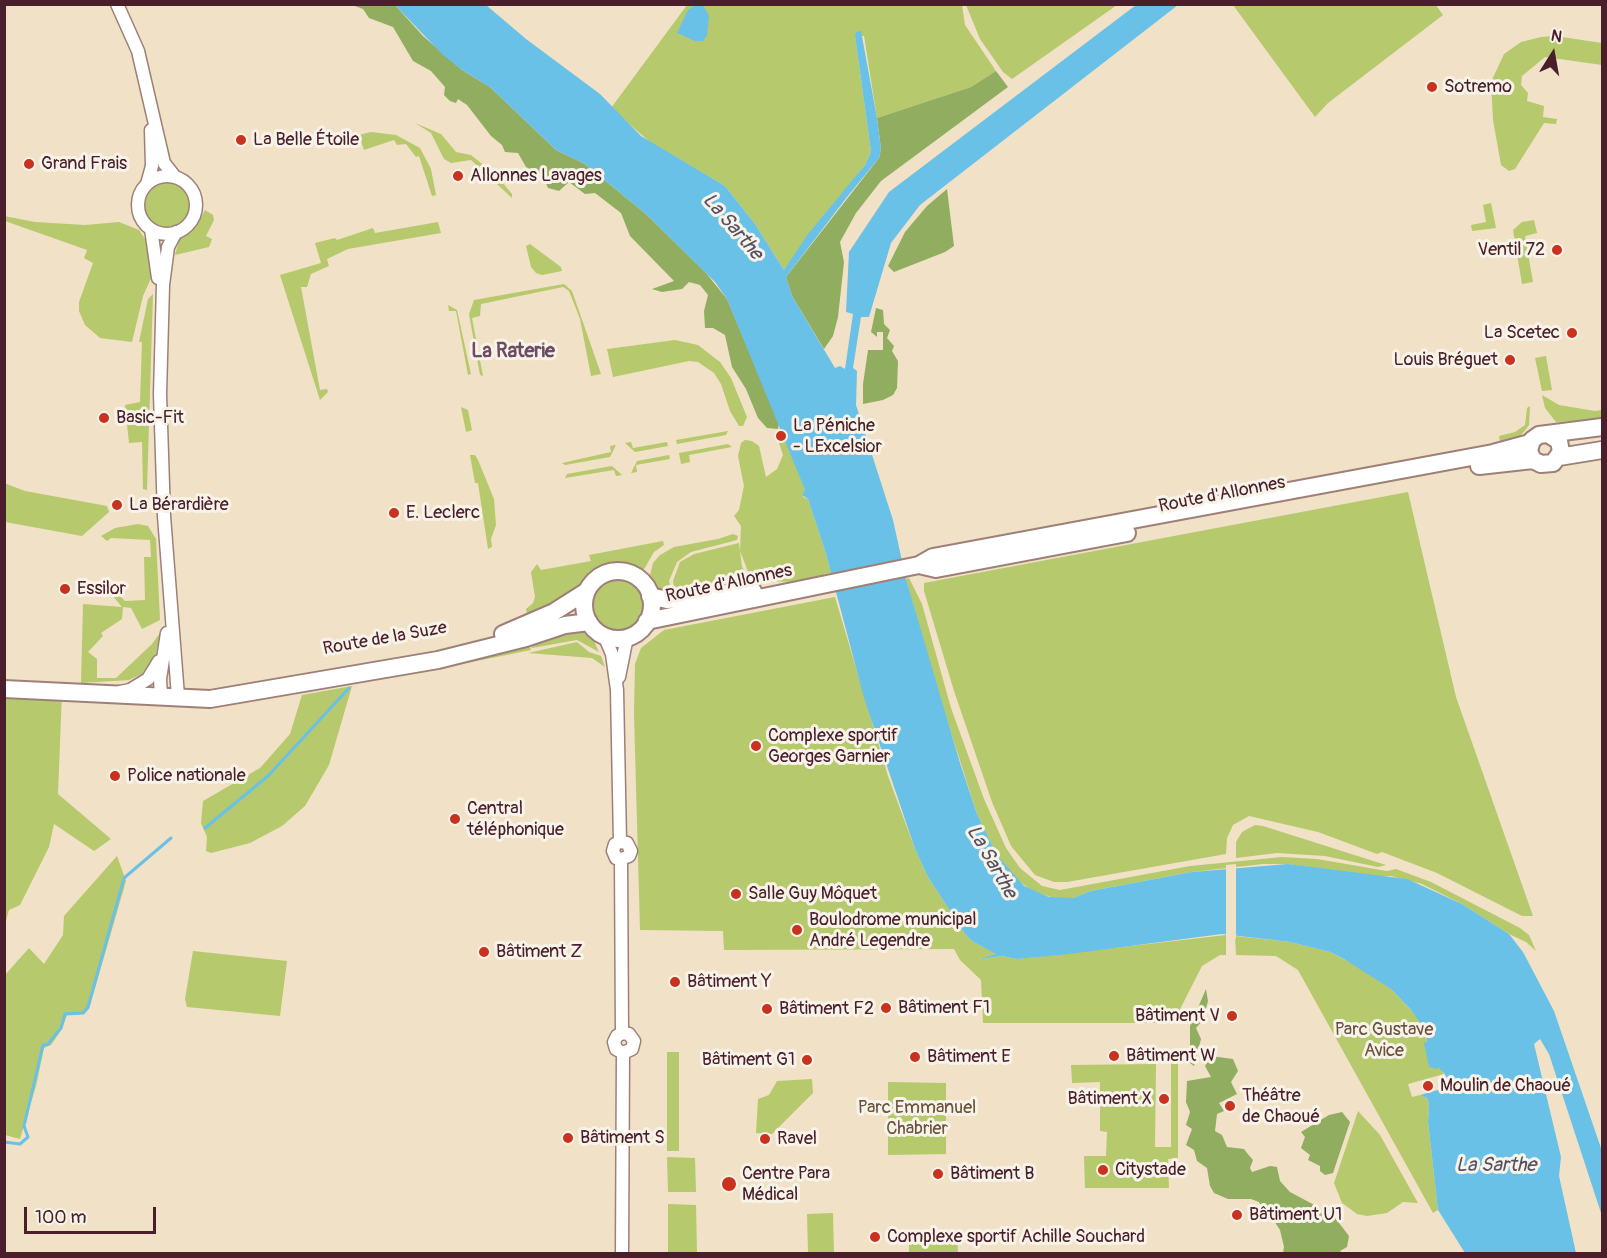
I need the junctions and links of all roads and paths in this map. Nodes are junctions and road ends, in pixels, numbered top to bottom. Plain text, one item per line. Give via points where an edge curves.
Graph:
1 (117, 4) edge
2 (150, 96) junction
3 (175, 177) junction
4 (147, 184) junction
5 (151, 229) junction
6 (176, 232) junction
7 (161, 330) junction
8 (1602, 427) edge
9 (1548, 434) junction
10 (1602, 450) edge
11 (1532, 452) junction
12 (1559, 457) junction
13 (168, 580) junction
14 (822, 583) junction
15 (587, 591) junction
16 (650, 596) junction
17 (647, 621) junction
18 (589, 622) junction
19 (604, 635) junction
20 (627, 637) junction
21 (166, 644) junction
22 (4, 689) edge
23 (617, 690) junction
24 (109, 695) junction
25 (178, 696) junction
26 (161, 697) junction
27 (622, 1254) edge

1 - 2 street via 138,51
2 - 3 street via 164,163
2 - 4 street via 152,166
3 - 4 street via 159,177
3 - 6 street via 188,185 196,204 189,222
4 - 5 street via 139,196 138,207 141,218
5 - 6 street
5 - 7 street
6 - 7 street via 166,255
7 - 13 street
8 - 9 main road, Route d'Allonnes
9 - 11 main road, Route d'Allonnes via 1539,435
9 - 12 main road via 1559,441
10 - 12 main road, Route d'Allonnes
11 - 12 main road, Route d'Allonnes via 1545,465
11 - 14 main road, Route d'Allonnes via 1485,465 936,569 919,565
13 - 21 street
13 - 25 street
14 - 16 main road, Route d'Allonnes via 675,600
14 - 17 main road, Route d'Allonnes
15 - 16 main road via 603,575 621,572 639,579
15 - 18 main road via 584,606
15 - 25 main road, Route de la Suze via 539,620 477,642
16 - 17 main road
17 - 20 main road
18 - 19 main road
18 - 25 main road, Route de la Suze via 416,664 210,699
19 - 20 main road
19 - 23 street via 612,654
20 - 23 street
21 - 24 street via 148,679 130,690
21 - 26 street via 159,679
22 - 24 main road, Route de la Suze
23 - 27 street via 620,842 613,851 621,859 622,1033 614,1042 623,1053
24 - 26 main road, Route de la Suze
25 - 26 main road, Route de la Suze

